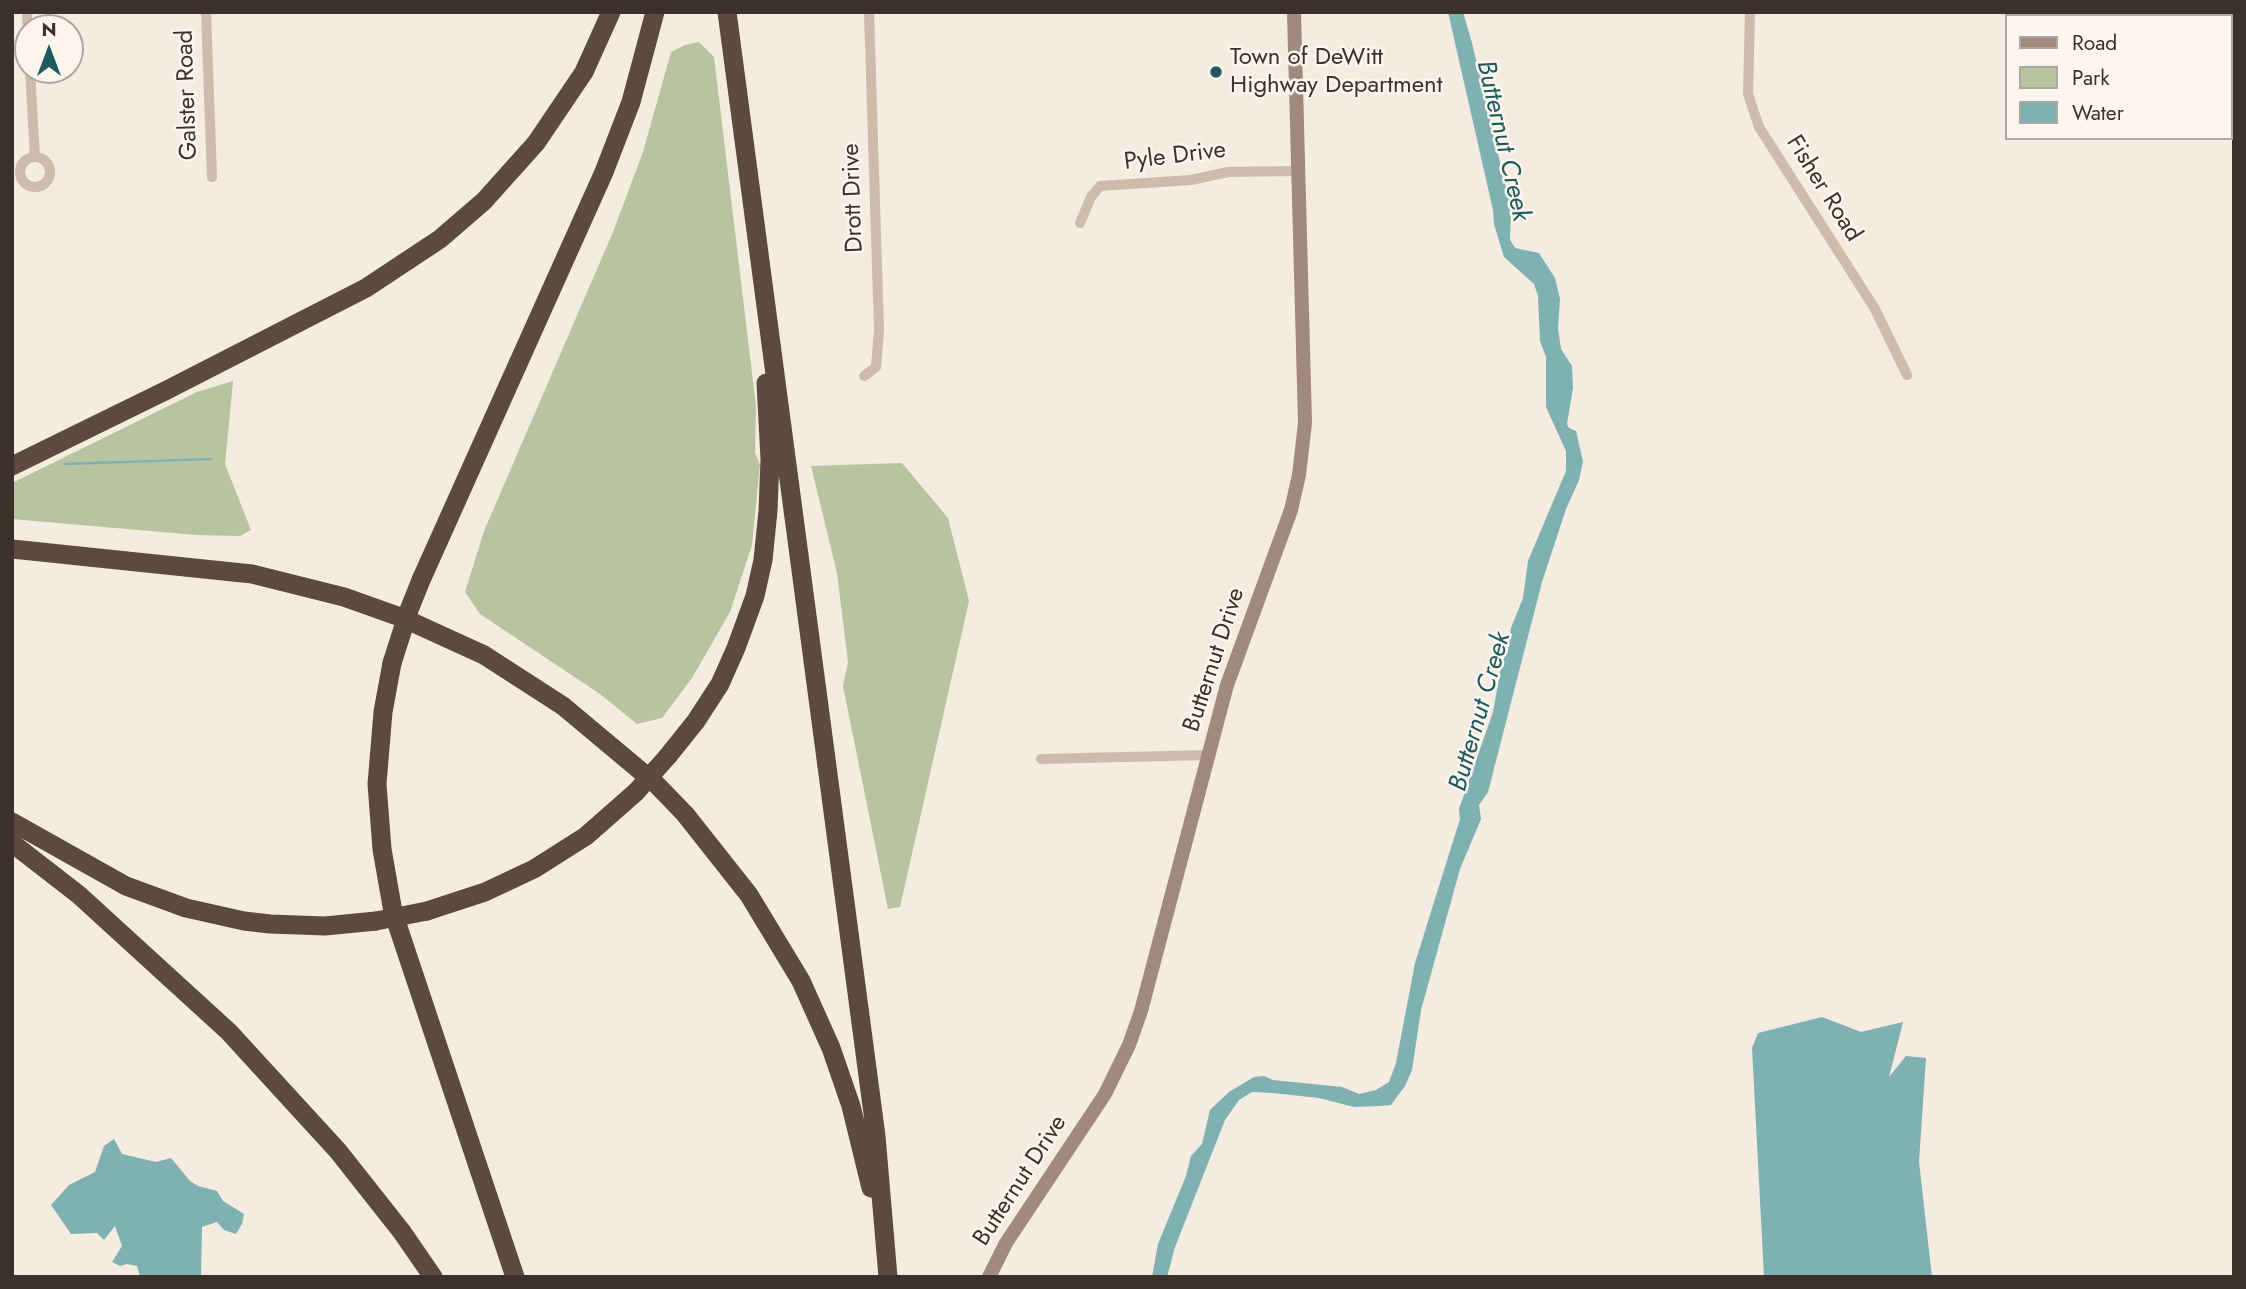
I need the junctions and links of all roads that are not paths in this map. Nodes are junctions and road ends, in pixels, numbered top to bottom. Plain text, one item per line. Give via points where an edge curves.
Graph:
1 (206, 12) edge
2 (611, 12) edge
3 (655, 12) edge
4 (727, 12) edge
5 (869, 12) edge
6 (1294, 12) edge
7 (1750, 12) edge
8 (31, 84) edge
9 (35, 157) dead end
10 (1300, 171) junction
11 (212, 177) dead end
12 (1080, 223) dead end
13 (760, 271) junction
14 (1907, 375) dead end
15 (864, 376) dead end
16 (12, 466) edge
17 (12, 549) edge
18 (1209, 755) junction
19 (1041, 759) dead end
20 (12, 822) edge
21 (12, 843) edge
22 (884, 1236) junction
23 (433, 1277) edge
24 (515, 1277) edge
25 (888, 1277) edge
26 (989, 1277) edge

1 - 11 street, Galster Road
2 - 16 highway via 584,72 536,143 484,201 440,239 366,288
3 - 24 highway, bridge via 612,152 409,610 383,712 377,784 393,912
4 - 13 highway
5 - 15 street, Drott Drive via 879,330 876,367
6 - 10 street, Butternut Drive
7 - 14 street, Fisher Road via 1748,94 1759,127 1875,309
8 - 9 street
10 - 12 street, Pyle Drive via 1228,172 1191,180 1100,186
10 - 18 street, Butternut Drive via 1304,449 1291,510 1227,685
13 - 20 highway, bridge via 770,459 763,560 755,596 720,684 696,721 636,792 586,836 534,869 485,892 427,911 324,926 244,921 186,908 127,886
13 - 22 highway via 854,967
17 - 22 highway via 252,574 344,597 484,655 564,706 685,814 750,895 780,943 831,1048 851,1106
18 - 19 street
18 - 26 street, Butternut Drive via 1129,1045 1105,1094 1006,1243
21 - 23 highway via 79,895 229,1032 338,1151
22 - 25 highway

